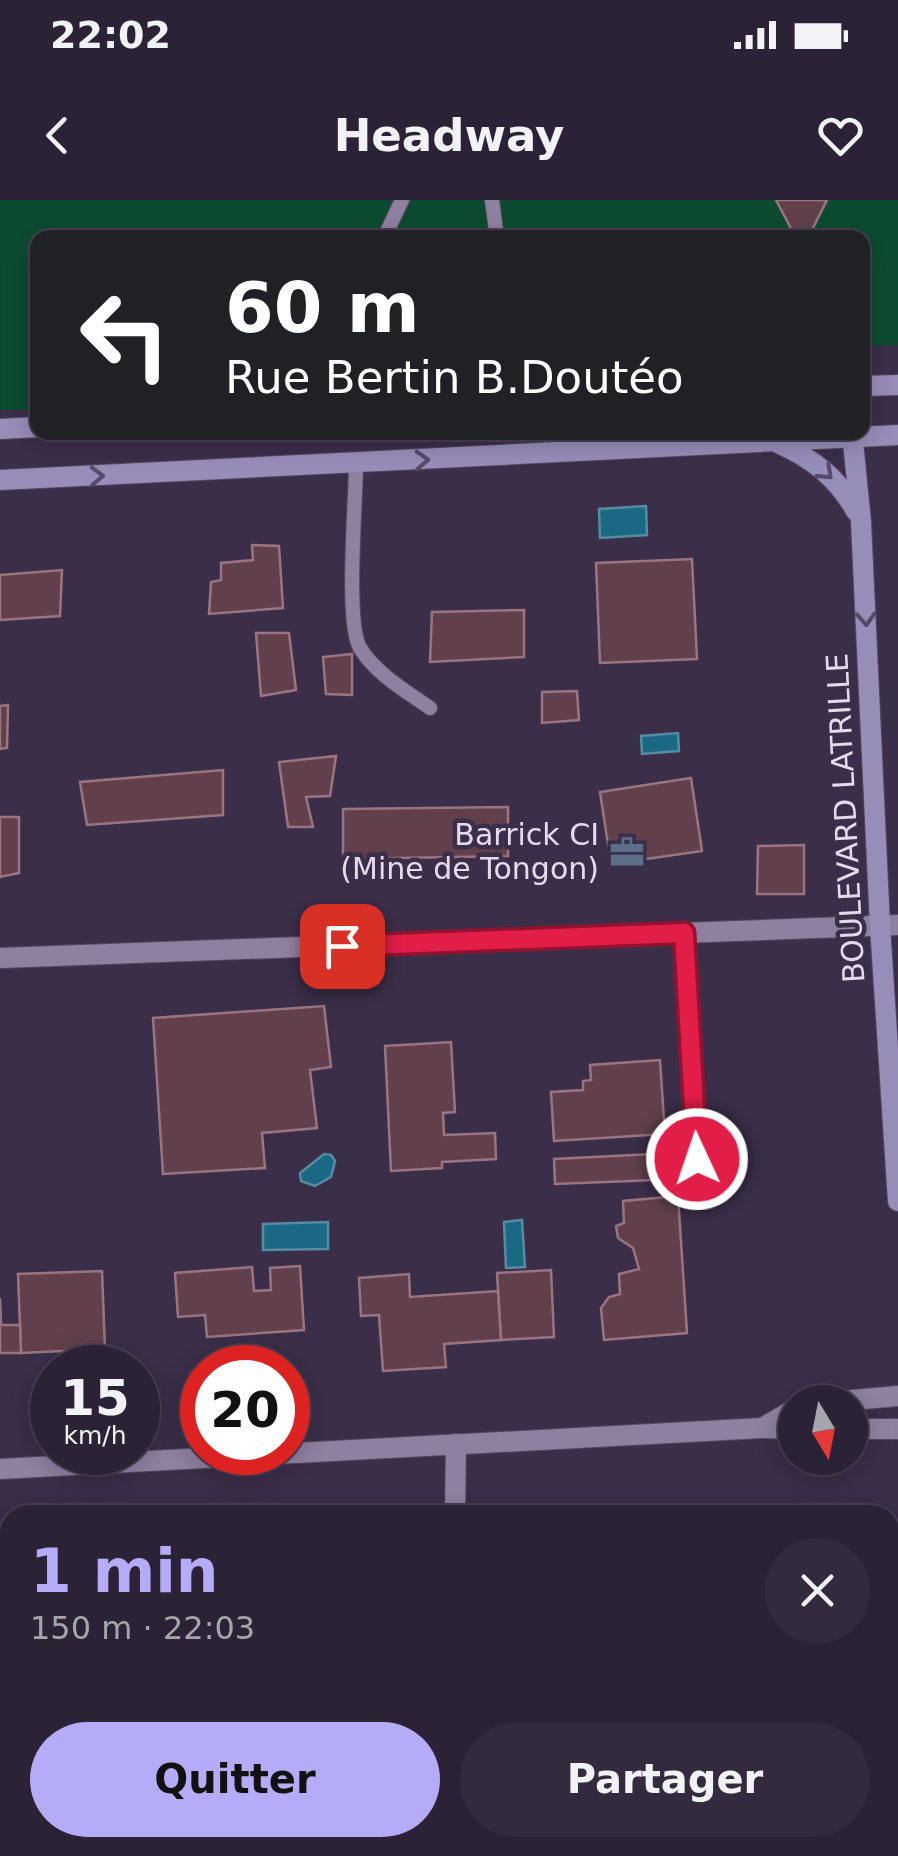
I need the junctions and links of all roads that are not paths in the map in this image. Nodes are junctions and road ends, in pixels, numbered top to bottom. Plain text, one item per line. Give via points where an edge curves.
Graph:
1 (402, 200) edge
2 (492, 200) edge
3 (388, 230) edge
4 (495, 230) edge
5 (898, 385) edge
6 (870, 386) edge
7 (30, 428) edge
8 (0, 429) edge
9 (870, 435) edge
10 (898, 435) edge
11 (796, 440) edge
12 (853, 440) edge
13 (558, 442) edge
14 (774, 442) junction
15 (356, 464) junction
16 (0, 480) edge
17 (861, 522) junction
18 (430, 708) dead end
19 (889, 926) edge
20 (684, 933) junction
21 (0, 958) edge
22 (697, 1159) dead end
23 (898, 1201) edge
24 (898, 1396) edge
25 (868, 1399) edge
26 (778, 1419) edge
27 (762, 1428) junction
28 (778, 1428) edge
29 (868, 1429) edge
30 (898, 1429) edge
31 (456, 1444) junction
32 (0, 1469) edge
33 (455, 1505) edge

1 - 3 lane
2 - 4 lane
5 - 6 street
7 - 8 street
9 - 10 street
11 - 14 street
12 - 17 street, BOULEVARD LATRILLE
13 - 14 street
15 -> 13 street
14 -> 17 street via 828,472
16 -> 15 street
15 - 18 lane via 351,622 360,648
17 -> 19 street, BOULEVARD LATRILLE
19 - 20 street
19 - 23 street, BOULEVARD LATRILLE
20 - 21 street
20 - 22 lane
24 - 25 street
26 - 27 street
27 - 28 street
27 - 31 street
29 - 30 street
31 - 32 street
31 - 33 street

